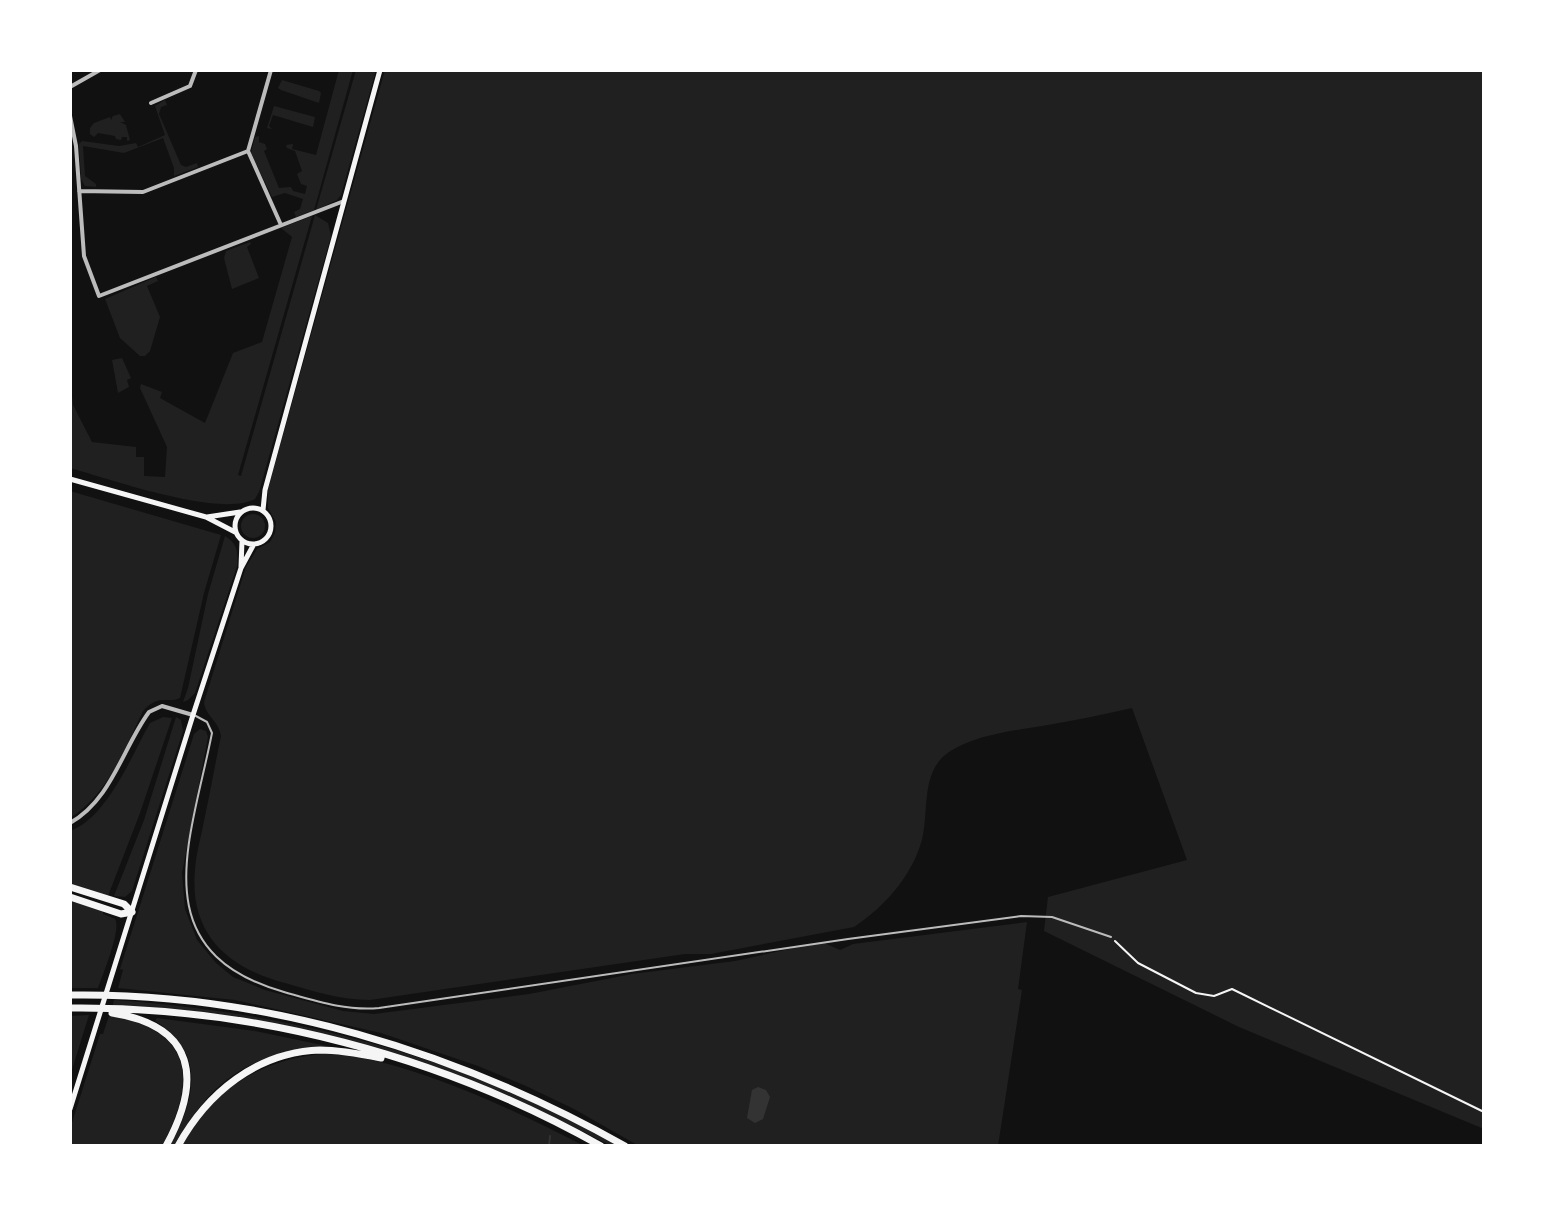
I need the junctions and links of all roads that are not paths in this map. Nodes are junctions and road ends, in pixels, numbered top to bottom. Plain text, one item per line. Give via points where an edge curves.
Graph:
1 (100, 70) edge
2 (196, 70) edge
3 (271, 70) edge
4 (380, 70) edge
5 (70, 87) edge
6 (151, 103) dead end
7 (70, 116) edge
8 (248, 151) junction
9 (79, 191) junction
10 (344, 201) junction
11 (281, 225) junction
12 (70, 479) edge
13 (265, 490) junction
14 (255, 507) junction
15 (263, 510) junction
16 (240, 512) junction
17 (206, 517) junction
18 (235, 532) junction
19 (242, 541) junction
20 (254, 544) junction
21 (241, 568) junction
22 (193, 715) junction
23 (70, 823) edge
24 (70, 887) edge
25 (70, 897) edge
26 (132, 912) junction
27 (1111, 937) road end
28 (70, 994) edge
29 (70, 1008) edge
30 (80, 1008) junction
31 (412, 1063) junction
32 (70, 1109) edge
33 (166, 1146) edge
34 (178, 1146) edge
35 (601, 1146) edge
36 (625, 1146) edge

1 - 5 street
2 - 6 street via 190,86
3 - 8 street
4 - 10 main road
7 - 9 street
8 - 9 street via 143,192
8 - 11 street
9 - 11 street via 84,256 99,296
10 - 11 street
10 - 13 main road
12 - 17 main road
13 - 14 main road
13 - 15 main road
14 - 15 main road
14 - 16 main road
15 - 20 main road via 271,530
16 - 17 main road
16 - 18 main road
17 - 18 main road
18 - 19 main road
19 - 20 main road
19 - 21 main road
20 - 21 main road
21 - 22 main road
22 - 23 street via 162,706 149,712 105,791
22 - 26 main road
22 - 27 lane via 207,722 212,733 186,870 193,923 213,954 236,974 331,1006 379,1008 1021,916 1052,917
24 - 26 highway via 124,904
25 - 26 highway via 121,914
26 - 32 main road
28 - 36 highway via 183,1000 364,1036 513,1089
29 - 30 highway
30 - 31 highway via 239,1022
30 - 33 highway via 144,1020 176,1044 189,1085 182,1115
31 - 34 highway via 323,1050 272,1059 214,1096
31 - 35 highway via 509,1100

